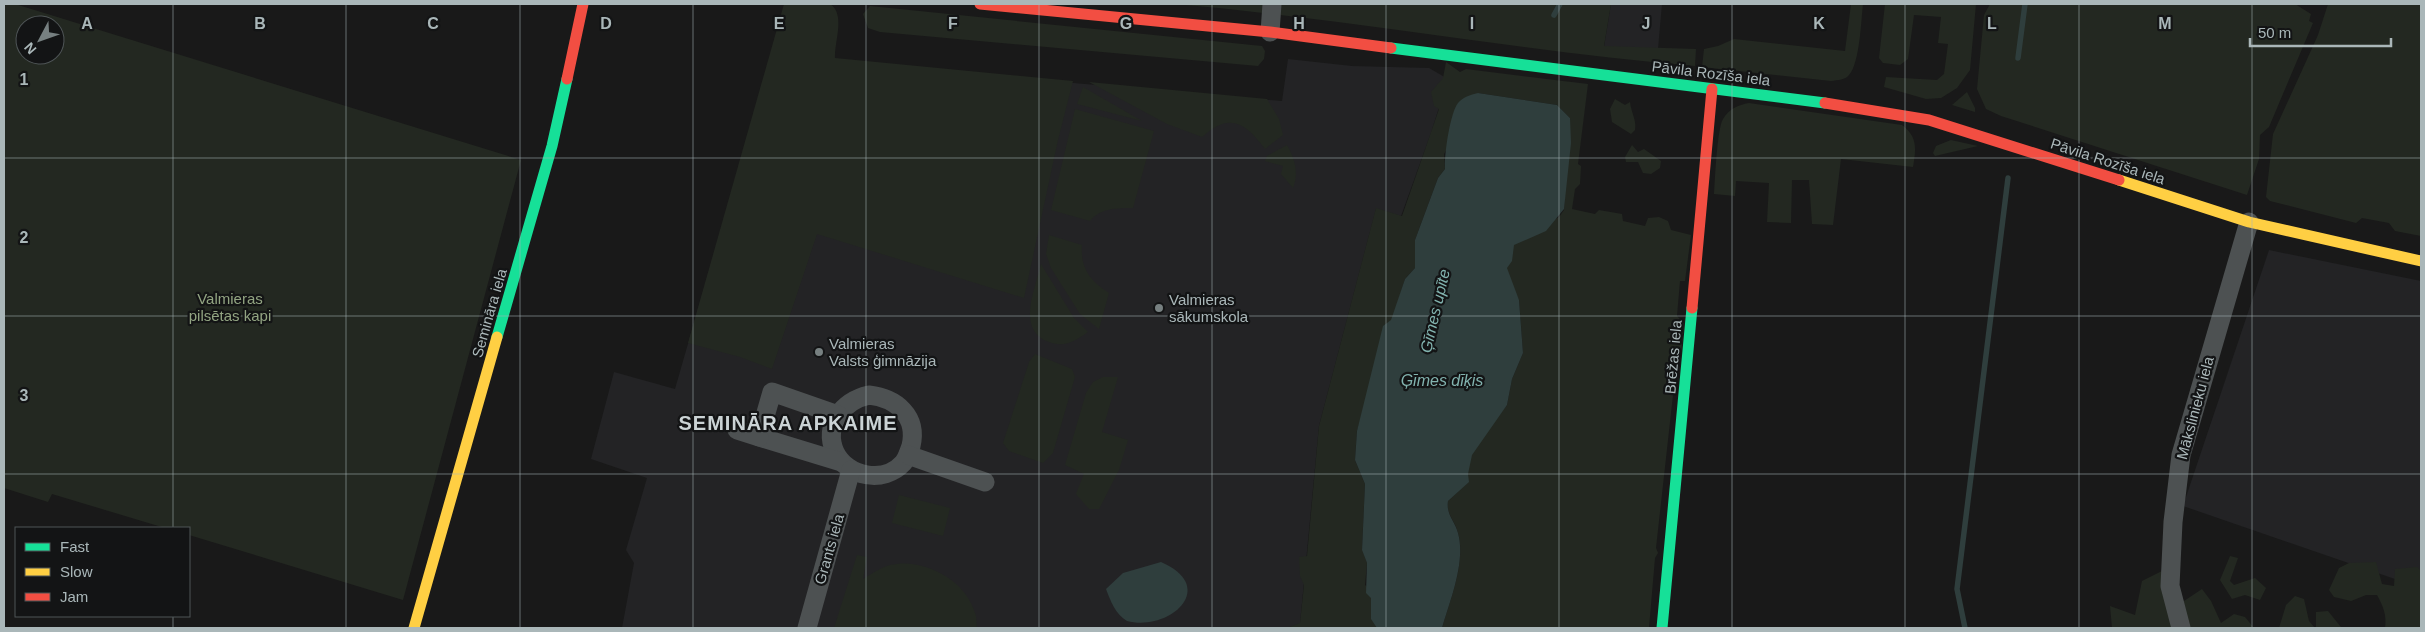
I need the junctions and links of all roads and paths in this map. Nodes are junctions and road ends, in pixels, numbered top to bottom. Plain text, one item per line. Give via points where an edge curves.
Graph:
1 (583, 4) edge
2 (980, 4) edge
3 (1272, 4) edge
4 (1270, 32) junction
5 (1712, 89) junction
6 (2249, 222) junction
7 (2421, 261) edge
8 (838, 414) junction
9 (737, 430) dead end
10 (759, 437) junction
11 (908, 455) junction
12 (846, 466) junction
13 (986, 482) dead end
14 (414, 628) edge
15 (807, 628) edge
16 (1662, 628) edge
17 (2181, 628) edge

1 - 14 street, Semināra iela via 552,146
2 - 4 street, Pāvila Rozīša iela
3 - 4 street
4 - 5 street, Pāvila Rozīša iela
5 - 6 street, Pāvila Rozīša iela via 1817,100 1929,120
5 - 16 street, Brēžas iela
6 - 7 street, Pāvila Rozīša iela
6 - 17 street, Mākslinieku iela via 2181,455 2170,586
8 - 10 street via 772,392
8 - 11 street via 857,398 869,395 895,402 911,424
8 - 12 street via 832,439 835,451
9 - 10 street
10 - 12 street
11 - 12 street via 904,463 878,476 864,475
11 - 13 street
12 - 15 street, Grants iela

